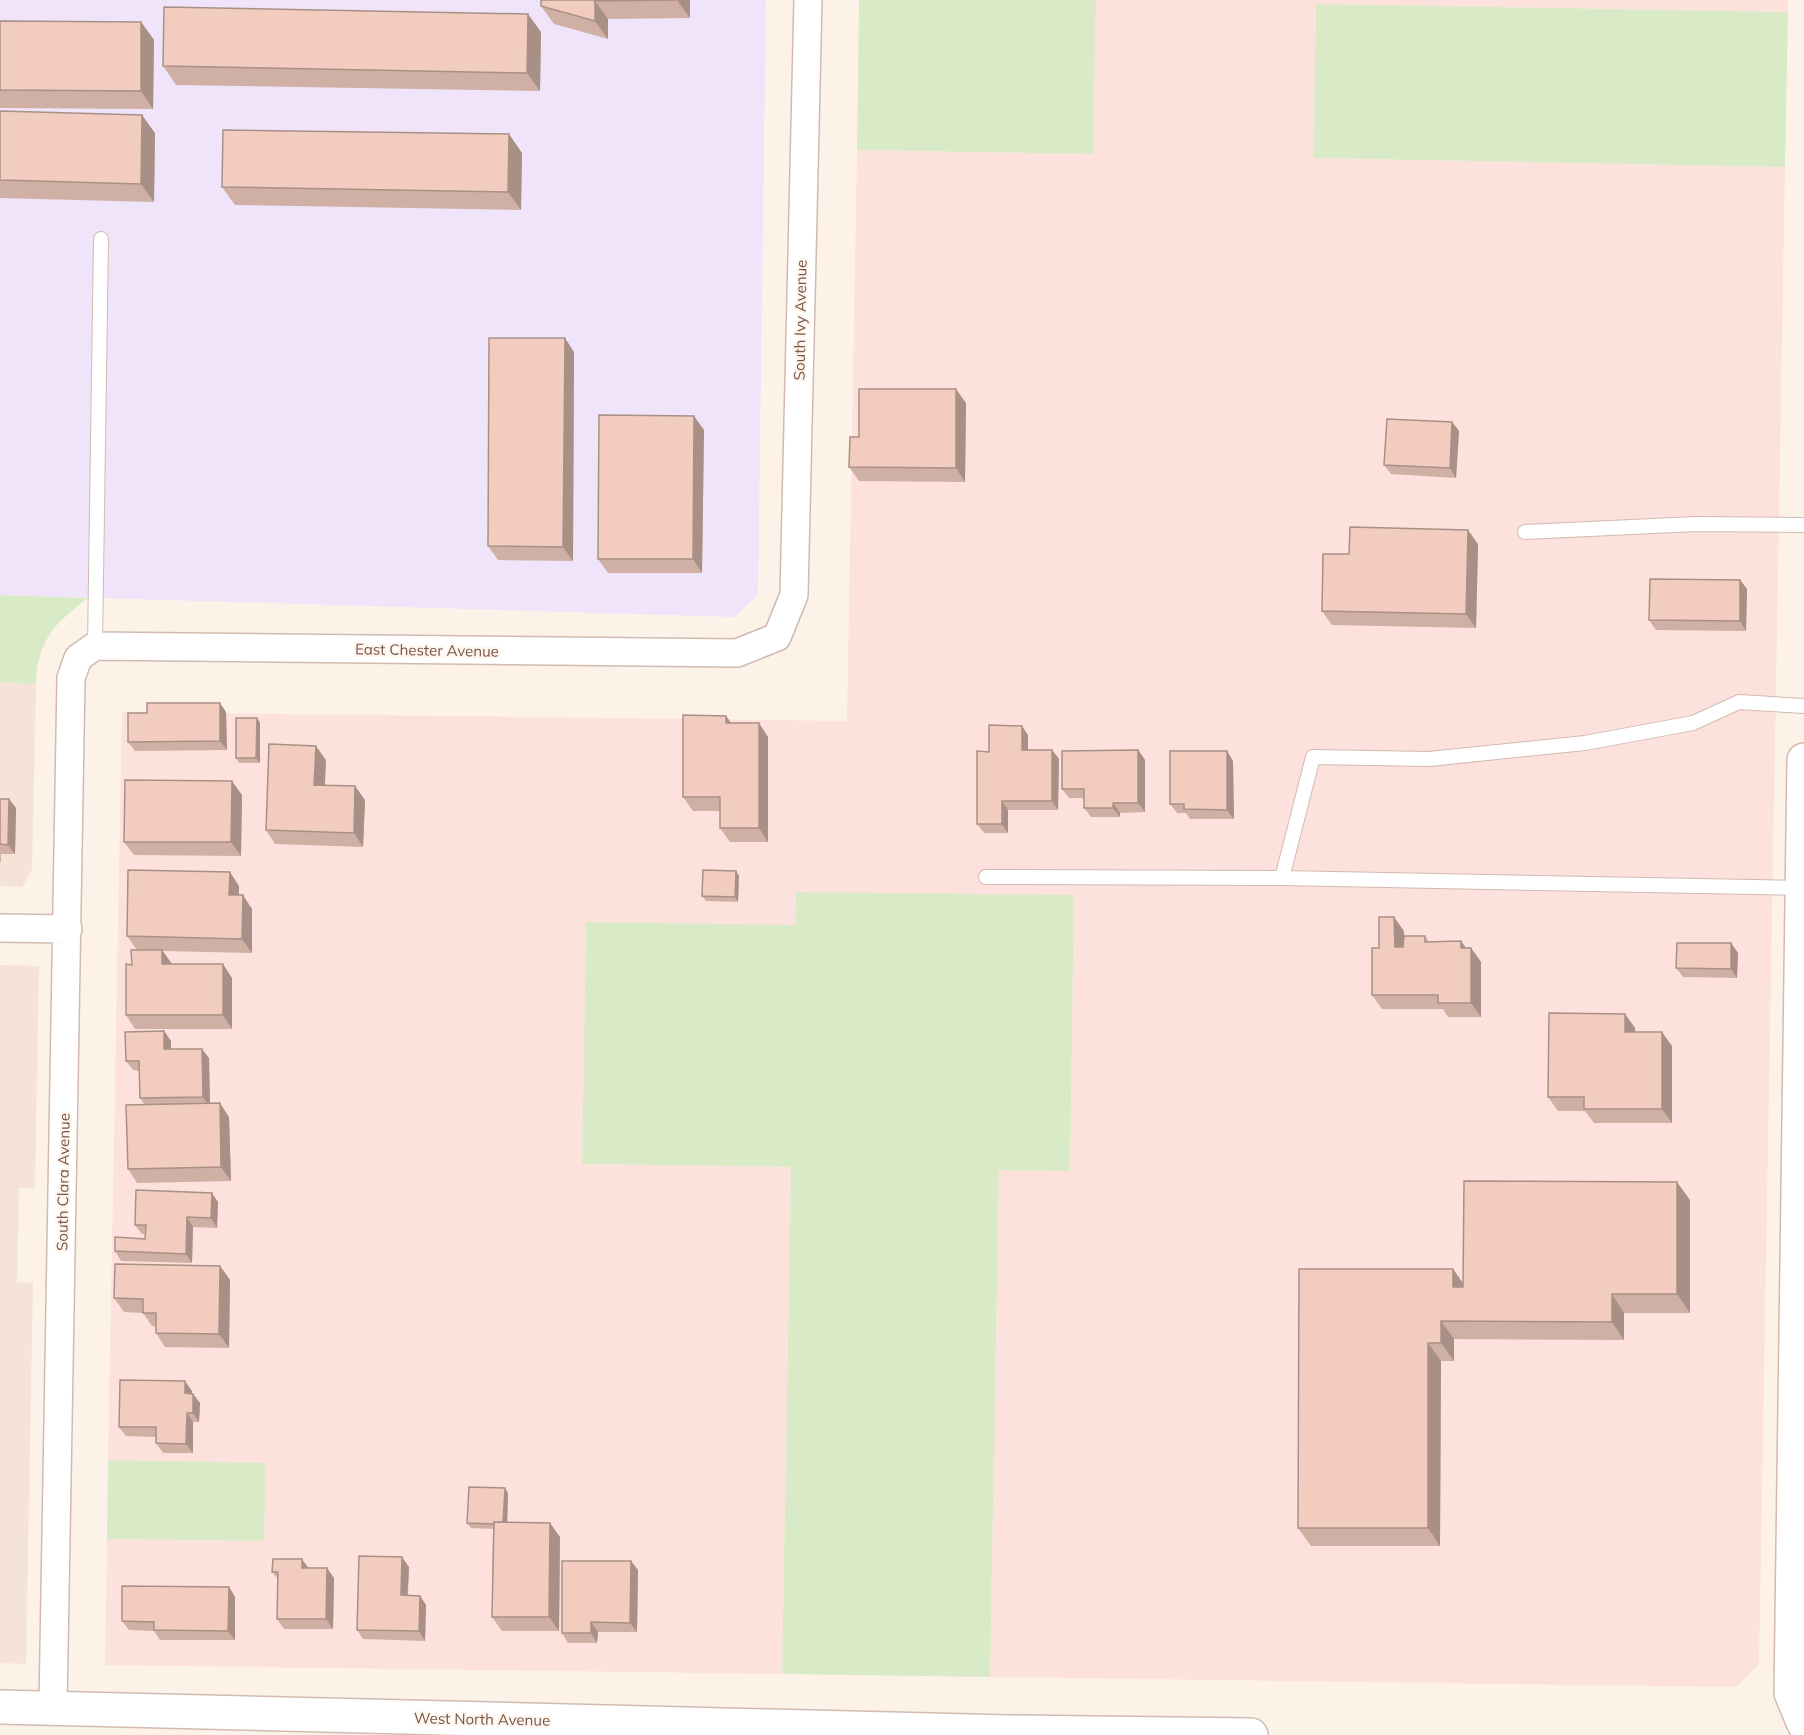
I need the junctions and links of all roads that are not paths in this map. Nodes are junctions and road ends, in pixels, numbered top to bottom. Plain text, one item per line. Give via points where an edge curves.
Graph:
1 (808, 0) edge
2 (101, 239) dead end
3 (1804, 525) edge
4 (1525, 532) dead end
5 (777, 637) joint
6 (87, 652) junction
7 (1804, 706) edge
8 (1804, 760) edge
9 (986, 877) dead end
10 (1282, 878) junction
11 (1802, 888) junction
12 (0, 928) edge
13 (68, 929) junction
14 (0, 1707) edge
15 (53, 1708) junction
16 (1804, 1724) edge
17 (757, 1730) edge
18 (1089, 1734) edge
19 (1251, 1735) edge

1 - 5 street, South Ivy Avenue via 794,595
2 - 6 lane
3 - 4 lane via 1696,524
5 - 6 street, East Chester Avenue via 737,653
6 - 13 street, South Clara Avenue via 71,678
7 - 10 lane via 1738,702 1693,723 1585,743 1429,759 1313,757
8 - 11 street
9 - 10 lane
10 - 11 lane
11 - 16 street via 1791,1693
12 - 13 street
13 - 15 street, South Clara Avenue
14 - 15 street, West North Avenue
15 - 17 street, West North Avenue
17 - 18 street, West North Avenue
18 - 19 street, West North Avenue

